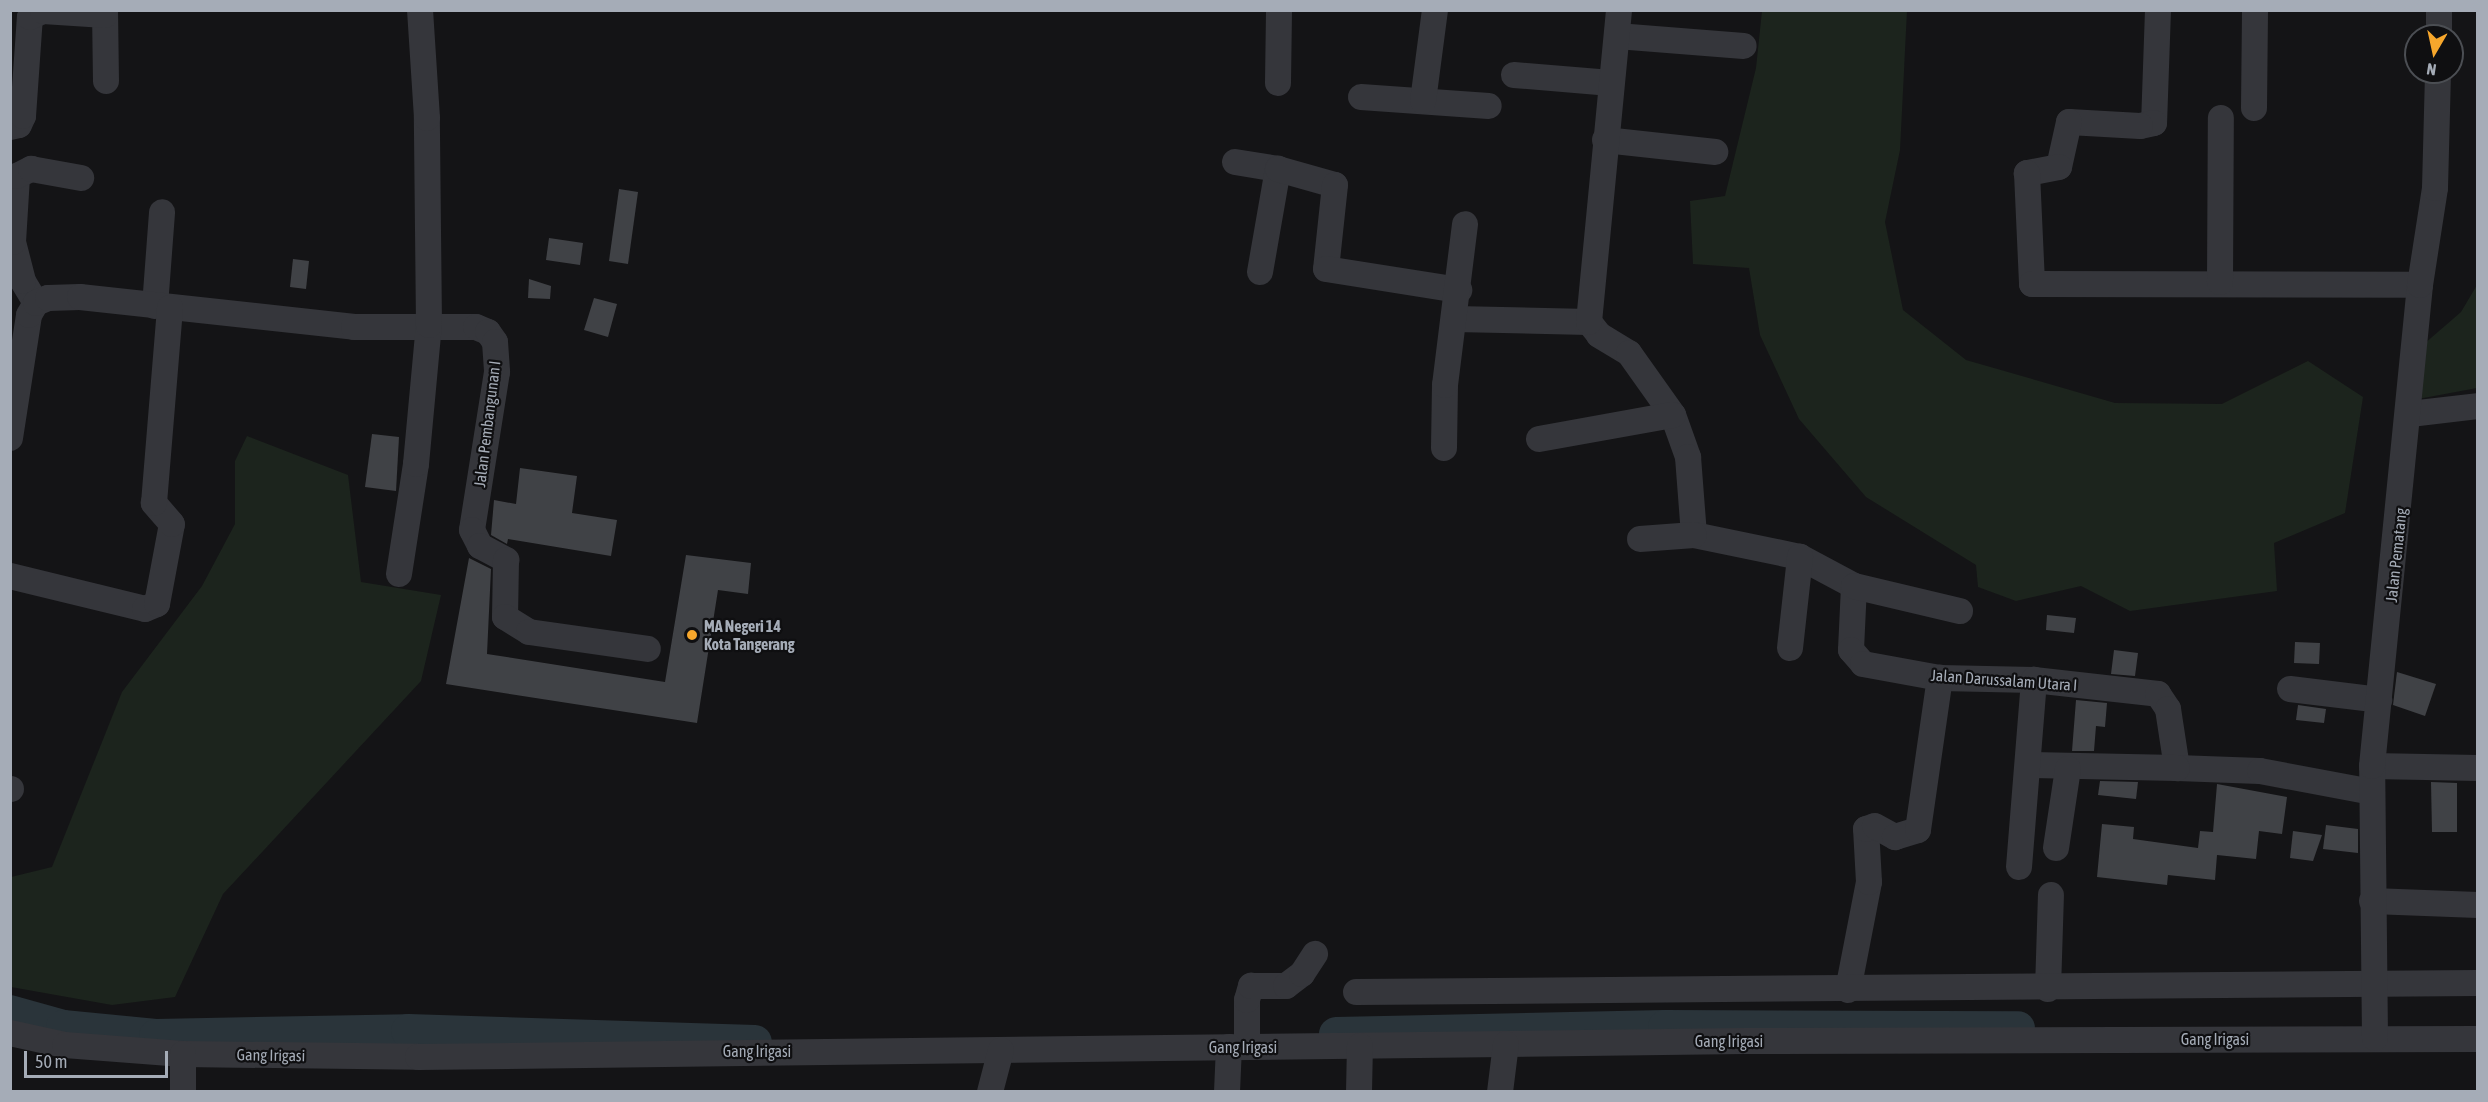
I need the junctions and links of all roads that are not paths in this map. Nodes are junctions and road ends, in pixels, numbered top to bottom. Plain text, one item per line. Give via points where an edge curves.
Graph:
1 (420, 10) edge
2 (1279, 10) edge
3 (1435, 10) edge
4 (1619, 10) edge
5 (2158, 10) edge
6 (2254, 10) edge
7 (105, 13) edge
8 (1617, 36) junction
9 (1744, 46) dead end
10 (1514, 75) dead end
11 (106, 81) dead end
12 (1278, 83) dead end
13 (1611, 83) junction
14 (2438, 84) edge
15 (1361, 97) dead end
16 (1423, 101) junction
17 (1489, 106) dead end
18 (2254, 108) dead end
19 (2221, 118) dead end
20 (10, 127) edge
21 (1605, 140) junction
22 (1715, 152) dead end
23 (1234, 162) dead end
24 (1278, 169) junction
25 (81, 178) dead end
26 (162, 212) dead end
27 (1465, 224) dead end
28 (1260, 272) dead end
29 (2220, 282) junction
30 (2420, 285) junction
31 (1459, 290) junction
32 (36, 303) junction
33 (163, 307) junction
34 (1455, 319) junction
35 (1589, 322) junction
36 (429, 325) junction
37 (2478, 406) edge
38 (2410, 414) junction
39 (1673, 415) junction
40 (10, 438) edge
41 (1539, 439) dead end
42 (1444, 448) dead end
43 (1694, 535) junction
44 (1640, 539) dead end
45 (1800, 557) junction
46 (399, 574) dead end
47 (10, 576) edge
48 (1854, 586) junction
49 (1960, 611) dead end
50 (1790, 648) dead end
51 (648, 649) dead end
52 (1940, 678) junction
53 (2034, 680) junction
54 (2290, 689) dead end
55 (2379, 700) junction
56 (2029, 765) junction
57 (2372, 766) junction
58 (2177, 768) junction
59 (2478, 768) edge
60 (2068, 769) junction
61 (2372, 792) junction
62 (2056, 848) dead end
63 (2019, 867) dead end
64 (2051, 895) dead end
65 (2372, 901) junction
66 (2478, 905) edge
67 (1315, 954) dead end
68 (2478, 983) edge
69 (2048, 988) junction
70 (1848, 990) junction
71 (1356, 992) dead end
72 (2377, 992) junction
73 (10, 1033) edge
74 (2376, 1034) junction
75 (2478, 1039) edge
76 (1506, 1044) junction
77 (1241, 1045) junction
78 (1360, 1046) junction
79 (1001, 1050) junction
80 (183, 1054) junction
81 (188, 1091) edge
82 (990, 1092) edge
83 (1227, 1092) edge
84 (1359, 1092) edge
85 (1500, 1092) edge

1 - 36 street
2 - 12 street
3 - 16 street
4 - 8 street
5 - 29 street via 2154,123 2069,122 2059,167 2026,172 2032,284
6 - 18 street
7 - 11 street
7 - 20 street via 43,11 30,17 23,116 19,125
8 - 9 street
8 - 13 street
10 - 13 street
13 - 21 street
14 - 30 street, Jalan Pematang via 2435,188
15 - 16 street
16 - 17 street
19 - 29 street
21 - 22 street
21 - 35 street
23 - 24 street
24 - 28 street
24 - 31 street via 1335,185 1326,269
25 - 32 street via 31,170 17,176 13,243 23,281
26 - 33 street
27 - 31 street
29 - 30 street
30 - 38 street, Jalan Pematang
31 - 34 street
32 - 33 street via 80,297
32 - 40 street via 19,362
33 - 36 street via 354,327
33 - 47 street via 154,503 171,524 157,604 145,609
34 - 35 street
34 - 42 street via 1445,385
35 - 39 street via 1599,335 1629,354
36 - 46 street via 416,464
36 - 51 street, Jalan Pembangunan I via 476,327 488,332 495,342 497,372 472,530 480,546 506,560 504,608 508,622 529,632
37 - 38 street
38 - 55 street, Jalan Pematang
39 - 41 street
39 - 43 street via 1688,457
43 - 44 street
43 - 45 street
45 - 48 street
45 - 50 street
48 - 49 street
48 - 52 street, Jalan Darussalam Utara I via 1851,650 1855,658 1863,664
52 - 53 street, Jalan Darussalam Utara I
52 - 70 street via 1918,830 1895,837 1875,826 1866,829 1869,882
53 - 56 street
53 - 58 street, Jalan Darussalam Utara I via 2158,694 2168,709
54 - 55 street
55 - 57 street, Jalan Pematang
56 - 60 street
56 - 63 street
57 - 59 street
57 - 61 street, Jalan Pematang
58 - 60 street
58 - 61 street via 2260,771
60 - 62 street
61 - 65 street, Jalan Pematang
64 - 69 street
65 - 66 street
65 - 72 street, Jalan Pematang
67 - 77 street via 1302,975 1286,986 1251,986
68 - 72 street
69 - 70 street
69 - 72 street
70 - 71 street
72 - 74 street, Jalan Pematang
73 - 80 street, Gang Irigasi via 65,1045
74 - 75 street, Gang Irigasi
74 - 76 street, Gang Irigasi
76 - 78 street, Gang Irigasi
76 - 85 street
77 - 78 street, Gang Irigasi
77 - 79 street, Gang Irigasi
77 - 83 street
78 - 84 street
79 - 80 street, Gang Irigasi
79 - 82 street
80 - 81 street

